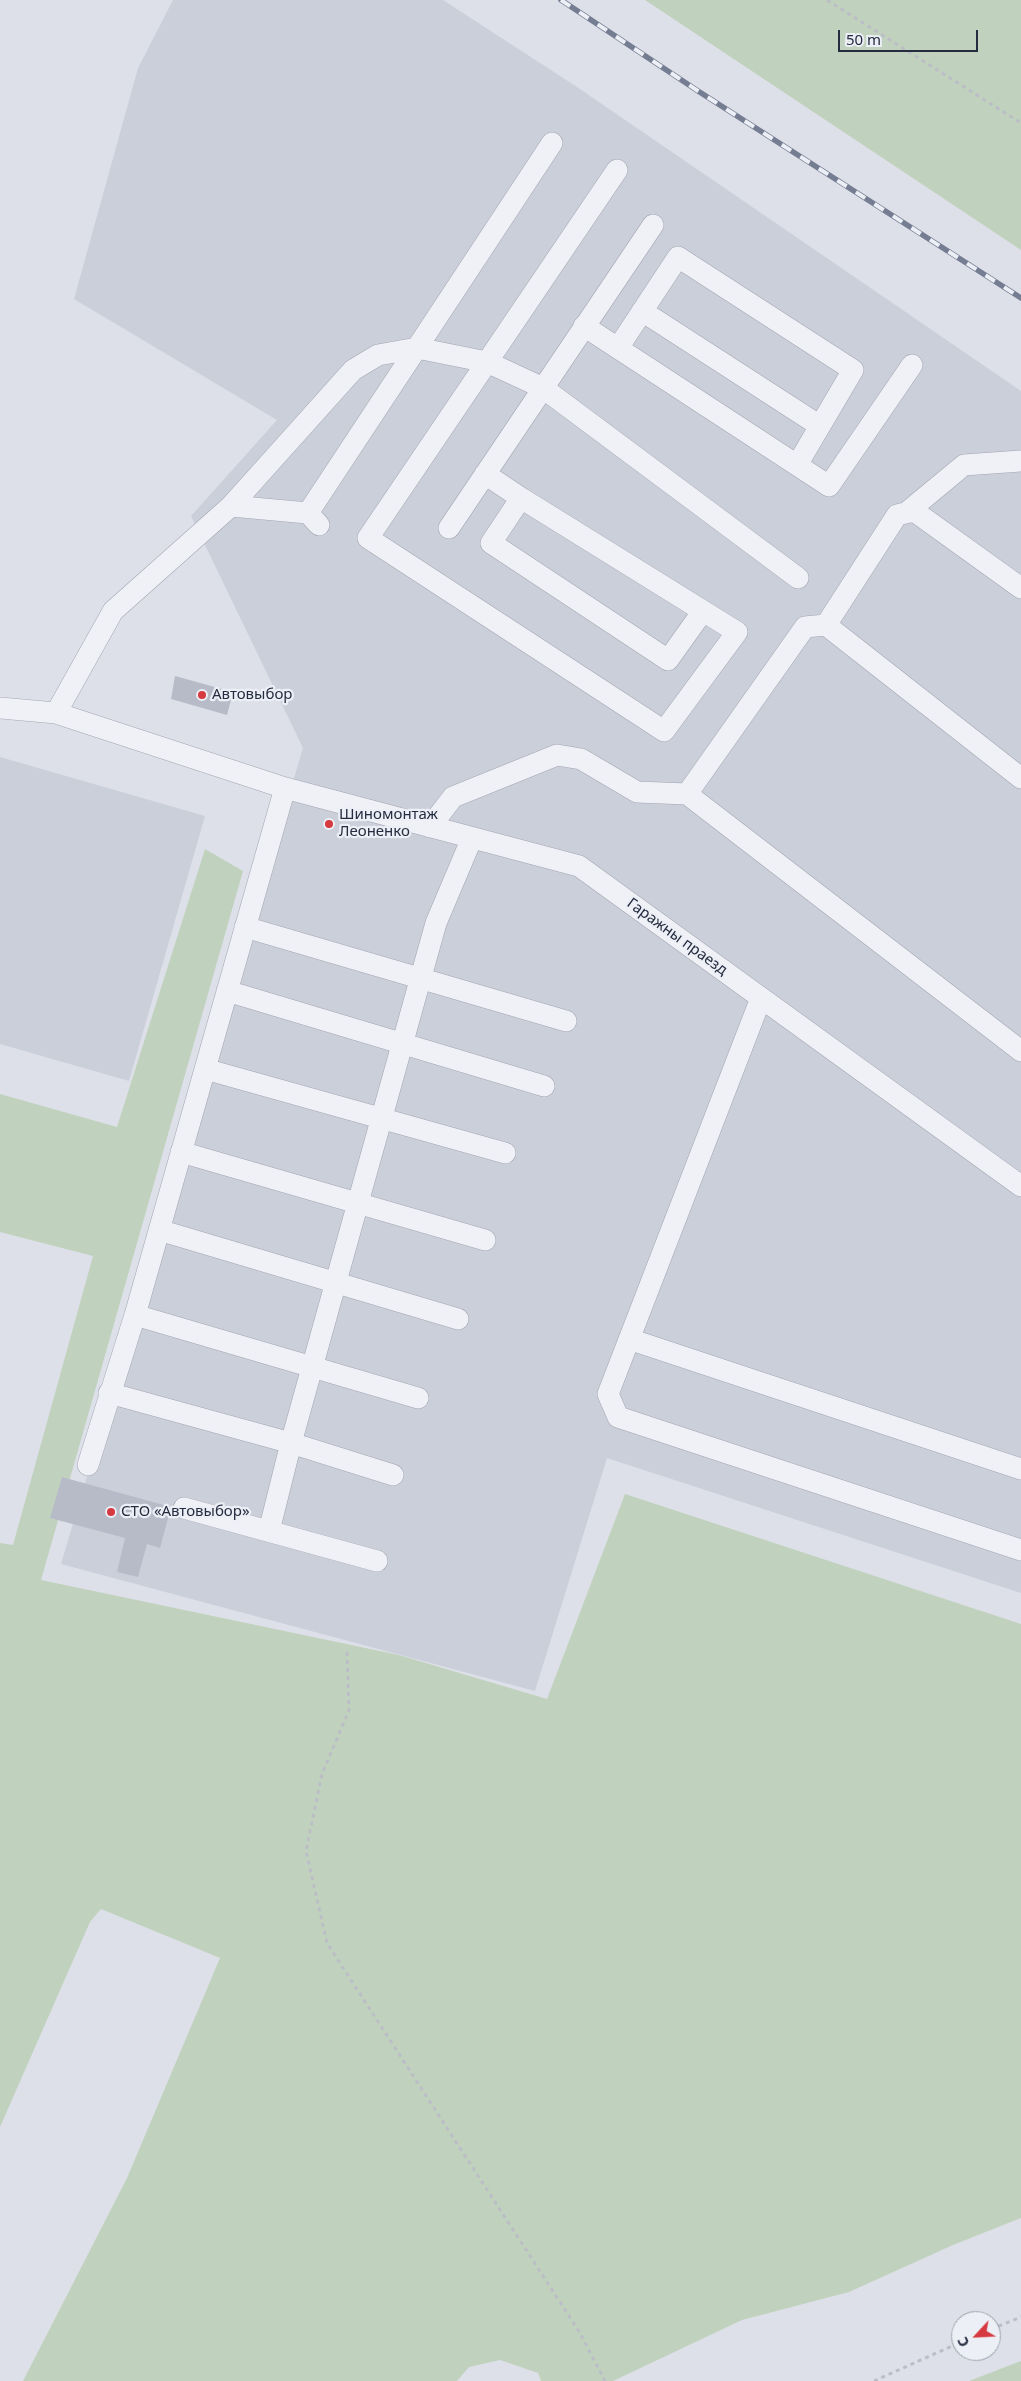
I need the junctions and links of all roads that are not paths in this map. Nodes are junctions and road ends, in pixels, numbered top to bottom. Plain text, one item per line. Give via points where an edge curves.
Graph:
1 (552, 143) dead end
2 (617, 170) dead end
3 (653, 224) dead end
4 (642, 311) junction
5 (584, 326) junction
6 (417, 348) junction
7 (618, 348) junction
8 (487, 362) junction
9 (912, 365) dead end
10 (543, 388) junction
11 (820, 426) junction
12 (1021, 461) edge
13 (797, 465) junction
14 (485, 474) junction
15 (521, 498) junction
16 (231, 506) junction
17 (906, 513) junction
18 (448, 528) dead end
19 (798, 578) dead end
20 (1021, 588) edge
21 (703, 611) junction
22 (826, 625) junction
23 (0, 708) edge
24 (56, 713) junction
25 (1021, 778) edge
26 (285, 788) junction
27 (687, 794) junction
28 (430, 827) junction
29 (472, 838) junction
30 (245, 927) junction
31 (420, 978) junction
32 (227, 991) junction
33 (761, 998) junction
34 (566, 1021) dead end
35 (402, 1043) junction
36 (1021, 1051) edge
37 (205, 1069) junction
38 (544, 1086) dead end
39 (381, 1118) junction
40 (181, 1152) junction
41 (505, 1153) dead end
42 (1021, 1186) edge
43 (357, 1203) junction
44 (159, 1230) junction
45 (485, 1240) dead end
46 (335, 1282) junction
47 (135, 1315) junction
48 (458, 1319) dead end
49 (629, 1338) junction
50 (312, 1367) junction
51 (108, 1393) junction
52 (418, 1398) dead end
53 (290, 1443) junction
54 (88, 1465) dead end
55 (1021, 1470) edge
56 (392, 1475) dead end
57 (184, 1508) dead end
58 (268, 1531) junction
59 (1021, 1550) edge
60 (377, 1561) dead end

1 - 6 lane
2 - 8 lane
3 - 5 lane
4 - 7 lane
4 - 11 lane
4 - 11 lane via 678,257 853,370
5 - 7 lane
5 - 10 lane
6 - 8 lane
6 - 16 lane via 378,355 353,370
6 - 16 lane via 313,519
7 - 13 lane
8 - 10 lane
8 - 21 lane via 368,538 664,731 737,632
9 - 13 lane via 829,486
10 - 14 lane
10 - 19 lane
11 - 13 lane
12 - 17 lane via 964,465
14 - 15 lane
14 - 18 lane
15 - 21 lane
15 - 21 lane via 491,542 668,660
16 - 24 lane via 112,611
17 - 20 lane via 914,511
17 - 22 lane via 897,515
22 - 25 lane
22 - 27 lane via 805,627
23 - 24 lane, Гаражны праезд
24 - 26 lane, Гаражны праезд
26 - 28 lane, Гаражны праезд
26 - 30 lane
27 - 28 lane via 636,792 581,759 556,755 453,797
27 - 36 lane
28 - 29 lane, Гаражны праезд
29 - 31 lane via 436,923
29 - 33 lane, Гаражны праезд via 579,866
30 - 31 lane
30 - 32 lane
31 - 34 lane
31 - 35 lane
32 - 35 lane
32 - 37 lane
33 - 42 lane, Гаражны праезд
33 - 49 lane
35 - 38 lane
35 - 39 lane
37 - 39 lane
37 - 40 lane
39 - 41 lane
39 - 43 lane
40 - 43 lane
40 - 44 lane
43 - 45 lane
43 - 46 lane
44 - 46 lane
44 - 47 lane
46 - 48 lane
46 - 50 lane
47 - 50 lane
47 - 51 lane
49 - 55 lane
49 - 59 lane via 608,1394 618,1417
50 - 52 lane
50 - 53 lane
51 - 53 lane
51 - 54 lane
53 - 56 lane
53 - 58 lane
57 - 58 lane
58 - 60 lane

